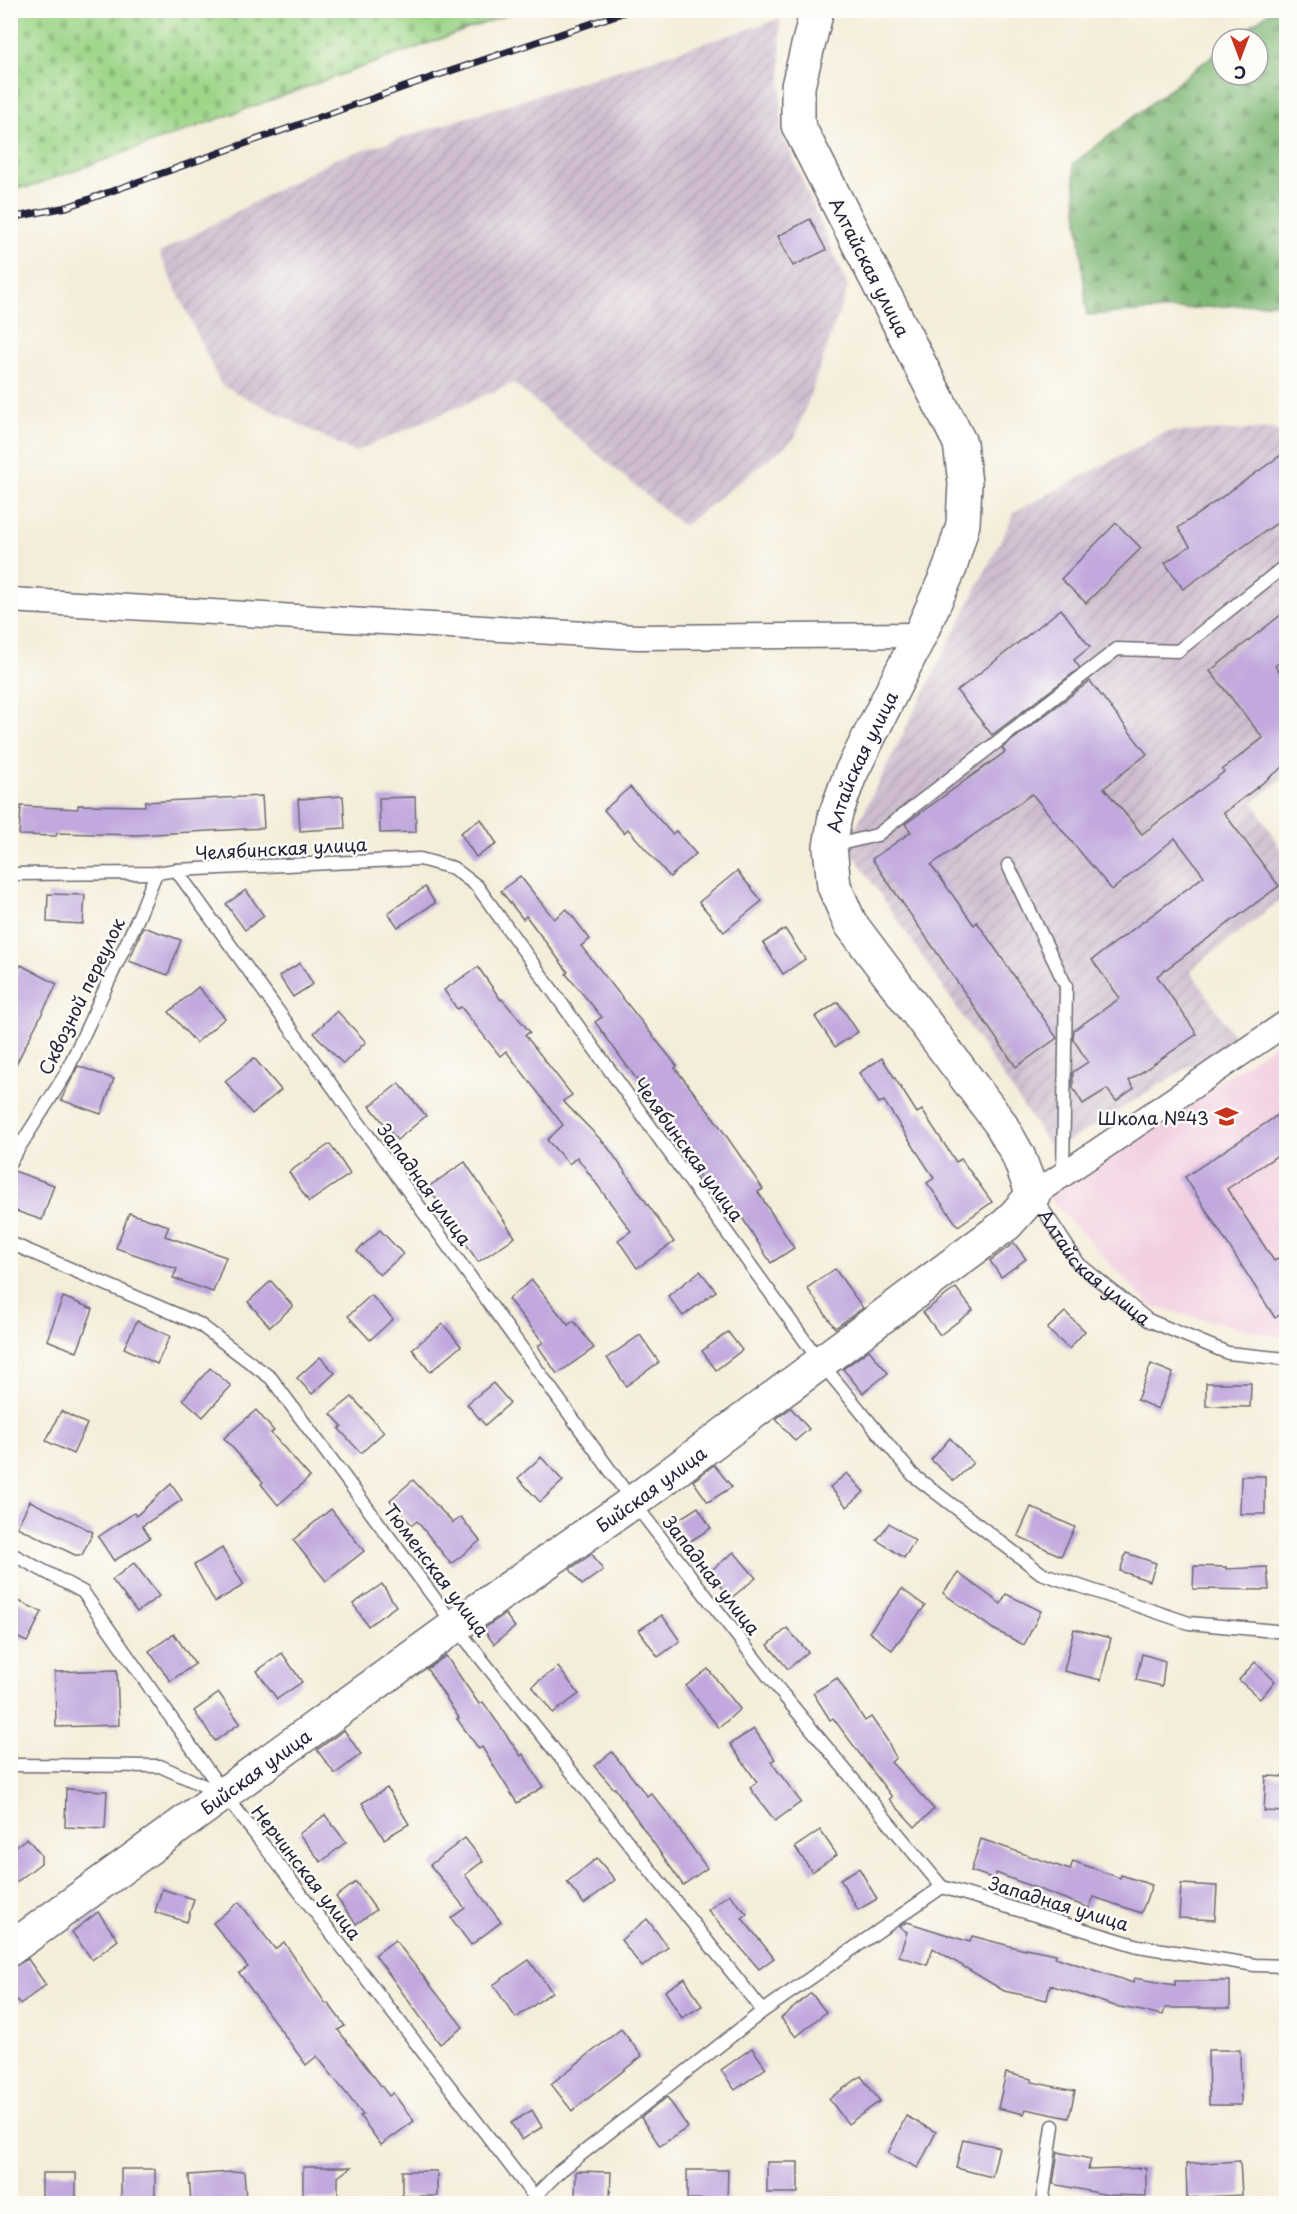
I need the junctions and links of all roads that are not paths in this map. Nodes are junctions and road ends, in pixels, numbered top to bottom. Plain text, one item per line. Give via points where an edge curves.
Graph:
1 (817, 10) edge
2 (1287, 565) edge
3 (10, 600) edge
4 (920, 635) junction
5 (830, 847) junction
6 (1008, 865) dead end
7 (176, 870) junction
8 (156, 873) junction
9 (10, 874) edge
10 (1287, 1023) edge
11 (10, 1162) edge
12 (1063, 1173) junction
13 (1033, 1195) junction
14 (10, 1243) edge
15 (1287, 1359) edge
16 (821, 1363) junction
17 (633, 1502) junction
18 (10, 1553) edge
19 (455, 1626) junction
20 (1287, 1632) edge
21 (10, 1765) edge
22 (225, 1795) junction
23 (942, 1887) junction
24 (10, 1949) edge
25 (1287, 1966) edge
26 (763, 2011) junction
27 (1053, 2126) dead end
28 (537, 2200) edge
29 (1042, 2204) edge

1 - 4 street, Алтайская улица via 798,86 798,125 960,442 965,483 963,524 950,568
2 - 5 lane via 1178,651 1117,649 877,835
3 - 4 street via 637,637
4 - 5 street, Алтайская улица via 850,775 835,816
5 - 13 street, Алтайская улица via 834,886 850,923 1000,1123 1018,1155
6 - 12 lane via 1066,986
7 - 8 lane, Челябинская улица
7 - 16 lane, Челябинская улица via 420,859 453,868 477,886
7 - 17 lane, Западная улица
8 - 9 lane, Челябинская улица
8 - 11 lane, Сквозной переулок via 64,1075
10 - 12 street, Бийская улица
12 - 13 street, Бийская улица
13 - 15 lane, Алтайская улица via 1079,1263 1148,1320 1228,1353
13 - 16 street, Бийская улица via 1007,1224
14 - 19 lane, Тюменская улица via 199,1324 271,1378
16 - 17 street, Бийская улица
16 - 20 lane, Челябинская улица via 913,1475 1041,1573 1189,1623
17 - 19 street, Бийская улица
17 - 23 lane, Западная улица via 780,1691
18 - 22 lane, Нерчинская улица via 83,1592
19 - 22 street, Бийская улица
19 - 26 lane, Тюменская улица
21 - 22 lane via 160,1766
22 - 24 street, Бийская улица
22 - 28 lane, Нерчинская улица
23 - 25 lane, Западная улица via 1138,1946 1255,1965
23 - 26 lane
26 - 28 lane via 560,2171
27 - 29 lane

